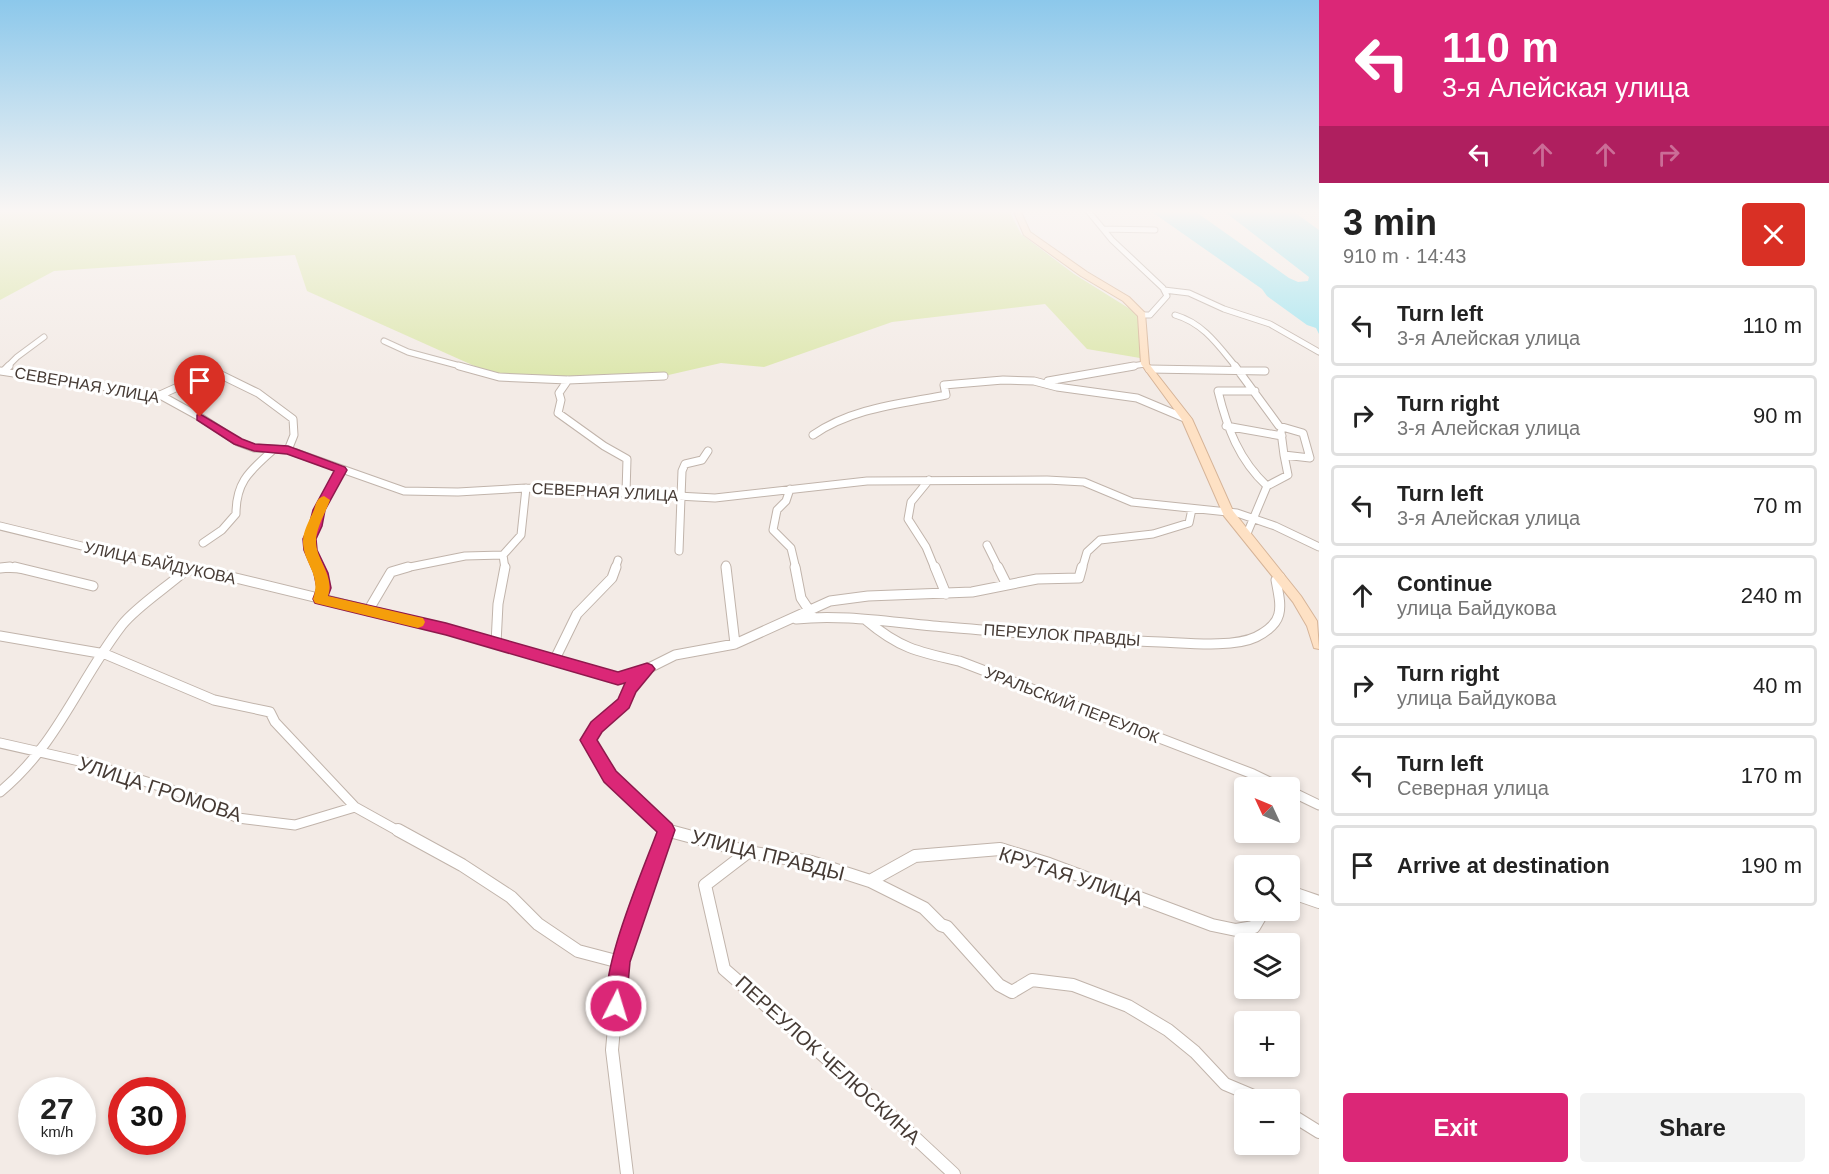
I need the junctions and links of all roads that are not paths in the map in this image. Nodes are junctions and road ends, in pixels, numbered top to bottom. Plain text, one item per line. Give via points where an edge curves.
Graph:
1 (1074, 267) edge
2 (1140, 267) edge
3 (1164, 290) junction
4 (1142, 315) junction
5 (1175, 315) dead end
6 (44, 337) dead end
7 (384, 341) dead end
8 (1319, 352) edge
9 (1147, 367) junction
10 (3, 370) edge
11 (1237, 371) junction
12 (1265, 372) dead end
13 (664, 376) dead end
14 (568, 380) junction
15 (1048, 381) junction
16 (1255, 391) junction
17 (160, 395) junction
18 (1187, 419) junction
19 (1226, 426) junction
20 (1279, 426) junction
21 (813, 435) dead end
22 (1282, 436) junction
23 (273, 450) junction
24 (288, 450) junction
25 (708, 451) dead end
26 (1284, 455) junction
27 (341, 470) junction
28 (929, 480) junction
29 (1267, 486) junction
30 (526, 488) junction
31 (790, 489) junction
32 (626, 493) junction
33 (679, 496) junction
34 (1192, 509) junction
35 (1228, 513) junction
36 (1255, 519) junction
37 (0, 526) edge
38 (1246, 537) junction
39 (203, 543) dead end
40 (987, 545) dead end
41 (1319, 547) edge
42 (678, 552) dead end
43 (503, 555) junction
44 (618, 560) dead end
45 (726, 565) dead end
46 (0, 568) edge
47 (184, 571) junction
48 (1280, 577) junction
49 (1007, 585) junction
50 (93, 586) dead end
51 (946, 594) junction
52 (320, 599) junction
53 (808, 610) junction
54 (368, 611) junction
55 (816, 617) junction
56 (793, 619) junction
57 (866, 620) junction
58 (0, 636) edge
59 (496, 643) junction
60 (735, 644) junction
61 (1319, 644) edge
62 (105, 654) junction
63 (555, 659) junction
64 (647, 669) junction
65 (0, 743) edge
66 (40, 753) junction
67 (1259, 777) edge
68 (0, 792) edge
69 (1300, 796) edge
70 (1319, 805) edge
71 (355, 807) junction
72 (666, 830) junction
73 (748, 852) junction
74 (870, 881) junction
75 (1300, 895) edge
76 (1319, 902) edge
77 (1258, 921) edge
78 (620, 962) junction
79 (1237, 1089) edge
80 (1300, 1120) edge
81 (1319, 1132) edge
82 (627, 1174) edge
83 (954, 1174) edge

1 - 4 street via 1126,299
2 - 3 street
3 - 4 street via 1167,296 1150,315
3 - 8 street via 1190,293 1270,324
4 - 9 street
5 - 11 street via 1206,331
6 - 10 street
7 - 14 street via 408,352 499,378
9 - 11 street
9 - 15 street
9 - 18 street
10 - 17 street, СЕВЕРНАЯ УЛИЦА
11 - 12 street
11 - 16 street
13 - 14 street
14 - 32 street via 560,393 558,413 627,459
15 - 18 street via 1057,387 1137,398
15 - 21 street via 1021,379 944,385 946,394 855,413
16 - 19 street via 1218,391
16 - 20 street
17 - 23 street, СЕВЕРНАЯ УЛИЦА via 238,442
17 - 24 street via 213,371 258,393 293,419 294,435
18 - 35 street
19 - 22 street
19 - 29 street via 1252,473
20 - 22 street
20 - 26 street via 1303,433 1310,458
22 - 26 street
23 - 24 street, СЕВЕРНАЯ УЛИЦА
23 - 39 street via 246,474 236,496 236,514
24 - 27 street, СЕВЕРНАЯ УЛИЦА
25 - 33 street via 702,460 685,464
26 - 29 street via 1288,475
27 - 30 street, СЕВЕРНАЯ УЛИЦА via 404,491
27 - 52 street via 319,510 309,539 324,588
28 - 31 street, СЕВЕРНАЯ УЛИЦА via 867,481
28 - 34 street, СЕВЕРНАЯ УЛИЦА via 1084,482 1132,502
28 - 51 street via 911,502 908,519 926,547
29 - 36 street
30 - 32 street, СЕВЕРНАЯ УЛИЦА
30 - 43 street via 521,535
31 - 33 street, СЕВЕРНАЯ УЛИЦА via 715,498
31 - 53 street via 777,510 773,530 791,549 797,592
32 - 33 street, СЕВЕРНАЯ УЛИЦА
33 - 42 street
34 - 35 street, СЕВЕРНАЯ УЛИЦА
34 - 49 street via 1189,523 1181,527 1100,540 1087,552 1079,578 1037,579
35 - 36 street, СЕВЕРНАЯ УЛИЦА
35 - 38 street
36 - 38 street
36 - 41 street, СЕВЕРНАЯ УЛИЦА
37 - 47 street, УЛИЦА БАЙДУКОВА
38 - 48 street
40 - 49 street
43 - 54 street via 465,556 391,572
43 - 59 street
44 - 63 street via 612,578 577,614
45 - 60 street
46 - 50 street via 14,567
47 - 52 street, УЛИЦА БАЙДУКОВА via 215,573
47 - 62 street via 123,624
48 - 57 street, ПЕРЕУЛОК ПРАВДЫ via 1276,580 1282,610 1274,625 1242,641 1087,639
48 - 61 street via 1313,626
49 - 51 street
51 - 53 street via 849,598
52 - 54 street, УЛИЦА БАЙДУКОВА
53 - 55 street
53 - 56 street
54 - 59 street, УЛИЦА БАЙДУКОВА
55 - 56 street, ПЕРЕУЛОК ПРАВДЫ
55 - 57 street, ПЕРЕУЛОК ПРАВДЫ
56 - 60 street
57 - 67 street, УРАЛЬСКИЙ ПЕРЕУЛОК via 887,638 915,651 959,661
58 - 62 street
59 - 63 street, УЛИЦА БАЙДУКОВА
60 - 64 street, УЛИЦА БАЙДУКОВА via 675,656
62 - 66 street
62 - 71 street via 214,700 270,712
63 - 64 street, УЛИЦА БАЙДУКОВА via 618,678
64 - 72 street via 630,688 624,704 588,740 610,777
65 - 66 street, УЛИЦА ГРОМОВА
66 - 68 street
66 - 71 street, УЛИЦА ГРОМОВА via 88,763 184,794 238,818 295,825
69 - 70 street
71 - 78 street via 462,865 511,897 537,924 578,951
72 - 73 street, УЛИЦА ПРАВДЫ
72 - 78 street
73 - 74 street, УЛИЦА ПРАВДЫ via 811,862
73 - 83 street, ПЕРЕУЛОК ЧЕЛЮСКИНА via 705,885 724,969
74 - 77 street, КРУТАЯ УЛИЦА via 915,856 1000,849 1212,925 1236,930 1254,927
74 - 79 street, УЛИЦА ПРАВДЫ via 924,908 947,927 999,985 1012,993 1032,981 1073,985 1128,1006 1168,1030 1225,1084
75 - 76 street
78 - 82 street via 612,1050
80 - 81 street

